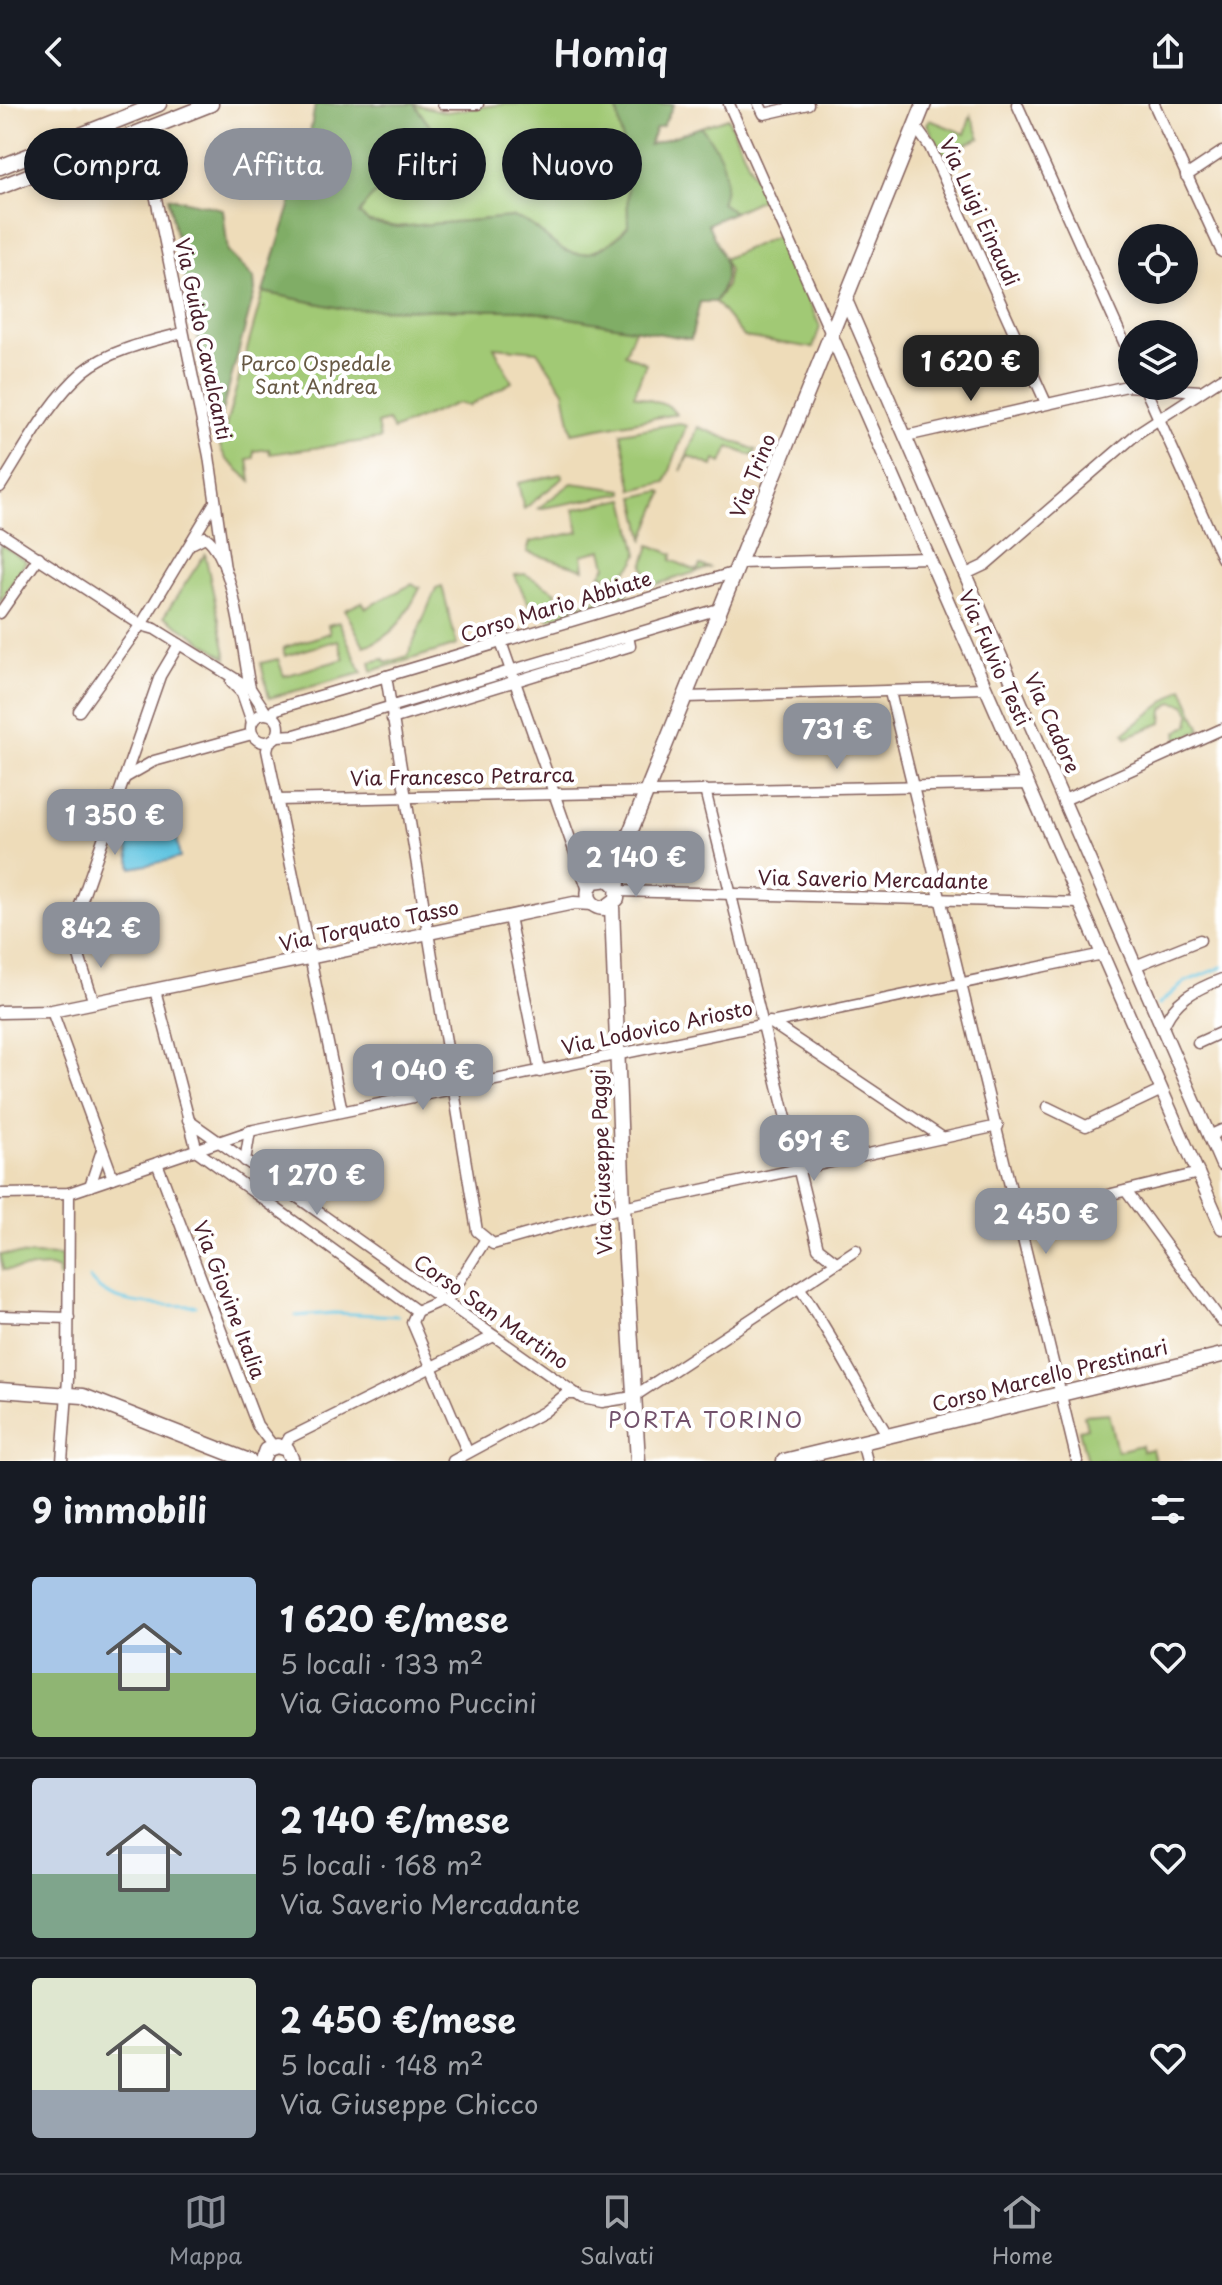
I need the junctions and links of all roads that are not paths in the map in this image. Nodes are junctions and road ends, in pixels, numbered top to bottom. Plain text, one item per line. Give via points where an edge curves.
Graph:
1 (159, 104) edge
2 (211, 104) edge
3 (443, 104) edge
4 (478, 104) edge
5 (729, 104) edge
6 (808, 104) edge
7 (924, 104) edge
8 (1017, 104) edge
9 (1154, 104) edge
10 (762, 109) edge
11 (157, 126) joint
12 (915, 126) junction
13 (152, 128) edge
14 (1222, 152) edge
15 (0, 167) edge
16 (1186, 176) junction
17 (24, 178) edge
18 (0, 187) edge
19 (156, 200) edge
20 (1222, 252) edge
21 (845, 298) junction
22 (1118, 329) edge
23 (183, 333) junction
24 (831, 334) junction
25 (1222, 378) edge
26 (1118, 388) edge
27 (1200, 391) joint
28 (1150, 400) edge
29 (1046, 403) junction
30 (1158, 418) junction
31 (906, 436) junction
32 (0, 487) edge
33 (215, 502) junction
34 (0, 533) edge
35 (193, 543) junction
36 (39, 557) junction
37 (928, 558) junction
38 (1222, 558) edge
39 (738, 568) junction
40 (225, 569) junction
41 (966, 574) junction
42 (722, 608) junction
43 (0, 613) edge
44 (141, 625) junction
45 (501, 642) junction
46 (179, 644) junction
47 (224, 675) junction
48 (386, 676) junction
49 (511, 677) junction
50 (250, 688) junction
51 (985, 688) junction
52 (890, 692) junction
53 (687, 697) junction
54 (389, 707) junction
55 (79, 711) dead end
56 (269, 715) junction
57 (392, 719) junction
58 (252, 722) junction
59 (1222, 729) edge
60 (252, 734) junction
61 (273, 739) junction
62 (126, 778) junction
63 (1028, 784) junction
64 (913, 786) junction
65 (647, 790) junction
66 (705, 790) junction
67 (551, 793) junction
68 (406, 796) junction
69 (277, 800) junction
70 (1064, 800) junction
71 (578, 864) junction
72 (609, 883) junction
73 (731, 894) junction
74 (595, 900) junction
75 (942, 900) junction
76 (1080, 903) junction
77 (509, 917) junction
78 (429, 934) junction
79 (1200, 940) dead end
80 (1103, 954) junction
81 (311, 959) junction
82 (1135, 966) junction
83 (1222, 979) edge
84 (963, 983) junction
85 (155, 990) junction
86 (94, 1003) junction
87 (0, 1012) edge
88 (47, 1012) junction
89 (766, 1023) junction
90 (1163, 1028) junction
91 (1222, 1032) edge
92 (1198, 1043) dead end
93 (618, 1056) junction
94 (540, 1072) junction
95 (455, 1089) junction
96 (1162, 1090) junction
97 (1047, 1107) dead end
98 (342, 1111) junction
99 (188, 1120) junction
100 (998, 1126) junction
101 (1222, 1130) edge
102 (250, 1131) junction
103 (1209, 1136) junction
104 (943, 1138) junction
105 (220, 1143) junction
106 (102, 1150) junction
107 (197, 1151) junction
108 (245, 1161) junction
109 (157, 1163) junction
110 (1222, 1165) edge
111 (798, 1169) junction
112 (1199, 1173) junction
113 (113, 1178) junction
114 (90, 1186) junction
115 (1126, 1191) junction
116 (69, 1193) junction
117 (0, 1194) edge
118 (623, 1207) junction
119 (1020, 1216) junction
120 (1222, 1228) edge
121 (486, 1239) junction
122 (856, 1250) dead end
123 (836, 1262) junction
124 (799, 1287) junction
125 (444, 1301) junction
126 (417, 1311) junction
127 (0, 1316) edge
128 (69, 1318) junction
129 (1222, 1322) edge
130 (494, 1336) junction
131 (1222, 1355) edge
132 (431, 1366) junction
133 (0, 1390) edge
134 (68, 1393) junction
135 (577, 1394) junction
136 (1061, 1394) junction
137 (633, 1397) junction
138 (888, 1436) junction
139 (862, 1442) junction
140 (228, 1452) junction
141 (266, 1454) edge
142 (460, 1458) edge
143 (62, 1461) edge
144 (212, 1461) edge
145 (292, 1461) edge
146 (638, 1461) edge
147 (784, 1461) edge
148 (867, 1461) edge
149 (1077, 1461) edge

1 - 15 main road
2 - 11 main road
3 - 4 street
5 - 24 street, Via Fulvio Testi
6 - 10 street
7 - 12 main road, Via Trino
8 - 22 street
9 - 16 street
11 - 13 main road
12 - 21 main road, Via Trino
12 - 29 street, Via Luigi Einaudi via 930,147
14 - 16 street
16 - 20 street
17 - 18 main road
19 - 23 street, Via Guido Cavalcanti
21 - 24 main road, Via Trino
21 - 31 street, Via Cadore
23 - 32 street via 113,355 85,370 56,402
23 - 33 street, Via Guido Cavalcanti
24 - 37 street, Via Fulvio Testi
24 - 39 main road, Via Trino
25 - 27 street
26 - 29 street
27 - 30 street
28 - 30 street
29 - 31 street
30 - 38 street
30 - 41 street via 1009,546
31 - 41 street, Via Cadore
33 - 35 street
33 - 40 street, Via Guido Cavalcanti
34 - 36 street
35 - 40 street via 205,537 211,541
35 - 44 street
36 - 43 street
36 - 44 street
37 - 39 street, Corso Mario Abbiate
37 - 51 street, Via Fulvio Testi
39 - 42 main road, Via Trino
39 - 45 street, Corso Mario Abbiate
40 - 50 street, Via Guido Cavalcanti
41 - 70 street, Via Cadore
42 - 49 street via 628,636 630,646
42 - 53 main road, Via Trino
44 - 46 street
44 - 55 street
45 - 48 street, Corso Mario Abbiate
45 - 49 street
46 - 47 street
46 - 62 street via 160,676
47 - 50 street
47 - 58 street via 242,693
48 - 54 street
48 - 56 street, Corso Mario Abbiate
49 - 54 street
49 - 57 street
49 - 67 street
50 - 56 street
51 - 52 street
51 - 63 street, Via Fulvio Testi
52 - 53 street
52 - 64 street
53 - 65 main road, Via Trino
54 - 57 street
54 - 61 street
56 - 58 street
56 - 61 street via 279,726
57 - 68 street
58 - 60 street
59 - 70 street
60 - 61 street via 258,741
60 - 62 street via 154,761
61 - 69 street via 267,750
62 - 86 street via 71,931
63 - 64 street, Via Francesco Petrarca
63 - 76 street, Via Fulvio Testi
64 - 66 street, Via Francesco Petrarca
64 - 75 street
65 - 66 street, Via Francesco Petrarca
65 - 67 street, Via Francesco Petrarca
65 - 72 main road, Via Trino
66 - 73 street
67 - 68 street, Via Francesco Petrarca
67 - 71 street
68 - 69 street, Via Francesco Petrarca
68 - 78 street
69 - 81 street
70 - 82 street, Via Cadore
71 - 72 street
71 - 74 street
72 - 73 street, Via Saverio Mercadante
72 - 74 main road
72 - 74 main road, Via Trino
73 - 75 street, Via Saverio Mercadante
73 - 89 street
74 - 77 street, Via Torquato Tasso
74 - 93 main road, Via Giuseppe Paggi via 613,926
75 - 76 street, Via Saverio Mercadante
75 - 84 street
76 - 80 street, Via Fulvio Testi
77 - 78 street, Via Torquato Tasso
77 - 94 street
78 - 81 street, Via Torquato Tasso
78 - 95 street
79 - 82 street
80 - 84 street, Via Lodovico Ariosto
80 - 96 street, Via Fulvio Testi
81 - 85 street, Via Torquato Tasso
81 - 98 street
82 - 90 street, Via Cadore
83 - 90 street via 1187,995
84 - 89 street, Via Lodovico Ariosto
84 - 100 street
85 - 86 street, Via Torquato Tasso
85 - 99 street
86 - 88 street, Via Torquato Tasso
87 - 88 street, Via Torquato Tasso
88 - 106 street
89 - 93 street, Via Lodovico Ariosto
89 - 104 street
89 - 111 street
90 - 103 street, Via Cadore
91 - 92 street
93 - 94 street, Via Lodovico Ariosto
93 - 118 main road, Via Giuseppe Paggi
94 - 95 street, Via Lodovico Ariosto
95 - 98 street, Via Lodovico Ariosto
95 - 121 street via 477,1231
96 - 97 street via 1086,1126
96 - 112 street, Via Fulvio Testi
98 - 102 street, Via Lodovico Ariosto
99 - 105 street, Corso San Martino
99 - 107 street
100 - 104 street
100 - 119 street
101 - 103 street
102 - 105 street, Via Lodovico Ariosto
102 - 108 street
103 - 110 street, Via Cadore
104 - 111 street
105 - 107 street, Via Lodovico Ariosto
105 - 108 street, Corso San Martino
106 - 113 street
106 - 114 street
107 - 109 street, Via Lodovico Ariosto
107 - 126 street, Corso San Martino
108 - 125 street, Corso San Martino
109 - 113 street, Via Lodovico Ariosto
109 - 141 street, Via Giovine Italia
111 - 118 street
111 - 123 street via 818,1248
112 - 115 street
112 - 120 street, Via Fulvio Testi
113 - 114 street, Via Lodovico Ariosto
114 - 116 street, Via Lodovico Ariosto
115 - 119 street
115 - 129 street
116 - 117 street, Via Lodovico Ariosto
116 - 128 street
118 - 121 street via 493,1244
118 - 137 main road, Via Giuseppe Paggi
119 - 136 street
121 - 125 street
122 - 123 street
123 - 124 street
124 - 137 street
124 - 138 street via 837,1342 848,1371
125 - 126 street
125 - 130 street, Corso San Martino
126 - 132 street via 412,1322
127 - 128 street
128 - 134 street
130 - 132 street
130 - 135 street, Corso San Martino
131 - 136 main road, Corso Marcello Prestinari
132 - 141 street
132 - 142 street
133 - 134 main road
134 - 140 main road
134 - 143 street
135 - 137 street, Corso San Martino via 602,1402
135 - 142 street via 566,1394 544,1412
136 - 138 main road, Corso Marcello Prestinari
136 - 149 street
137 - 146 main road, Via Giuseppe Paggi
138 - 139 main road, Corso Marcello Prestinari
139 - 147 main road, Corso Marcello Prestinari
139 - 148 street
140 - 141 main road
140 - 144 street
141 - 145 main road

